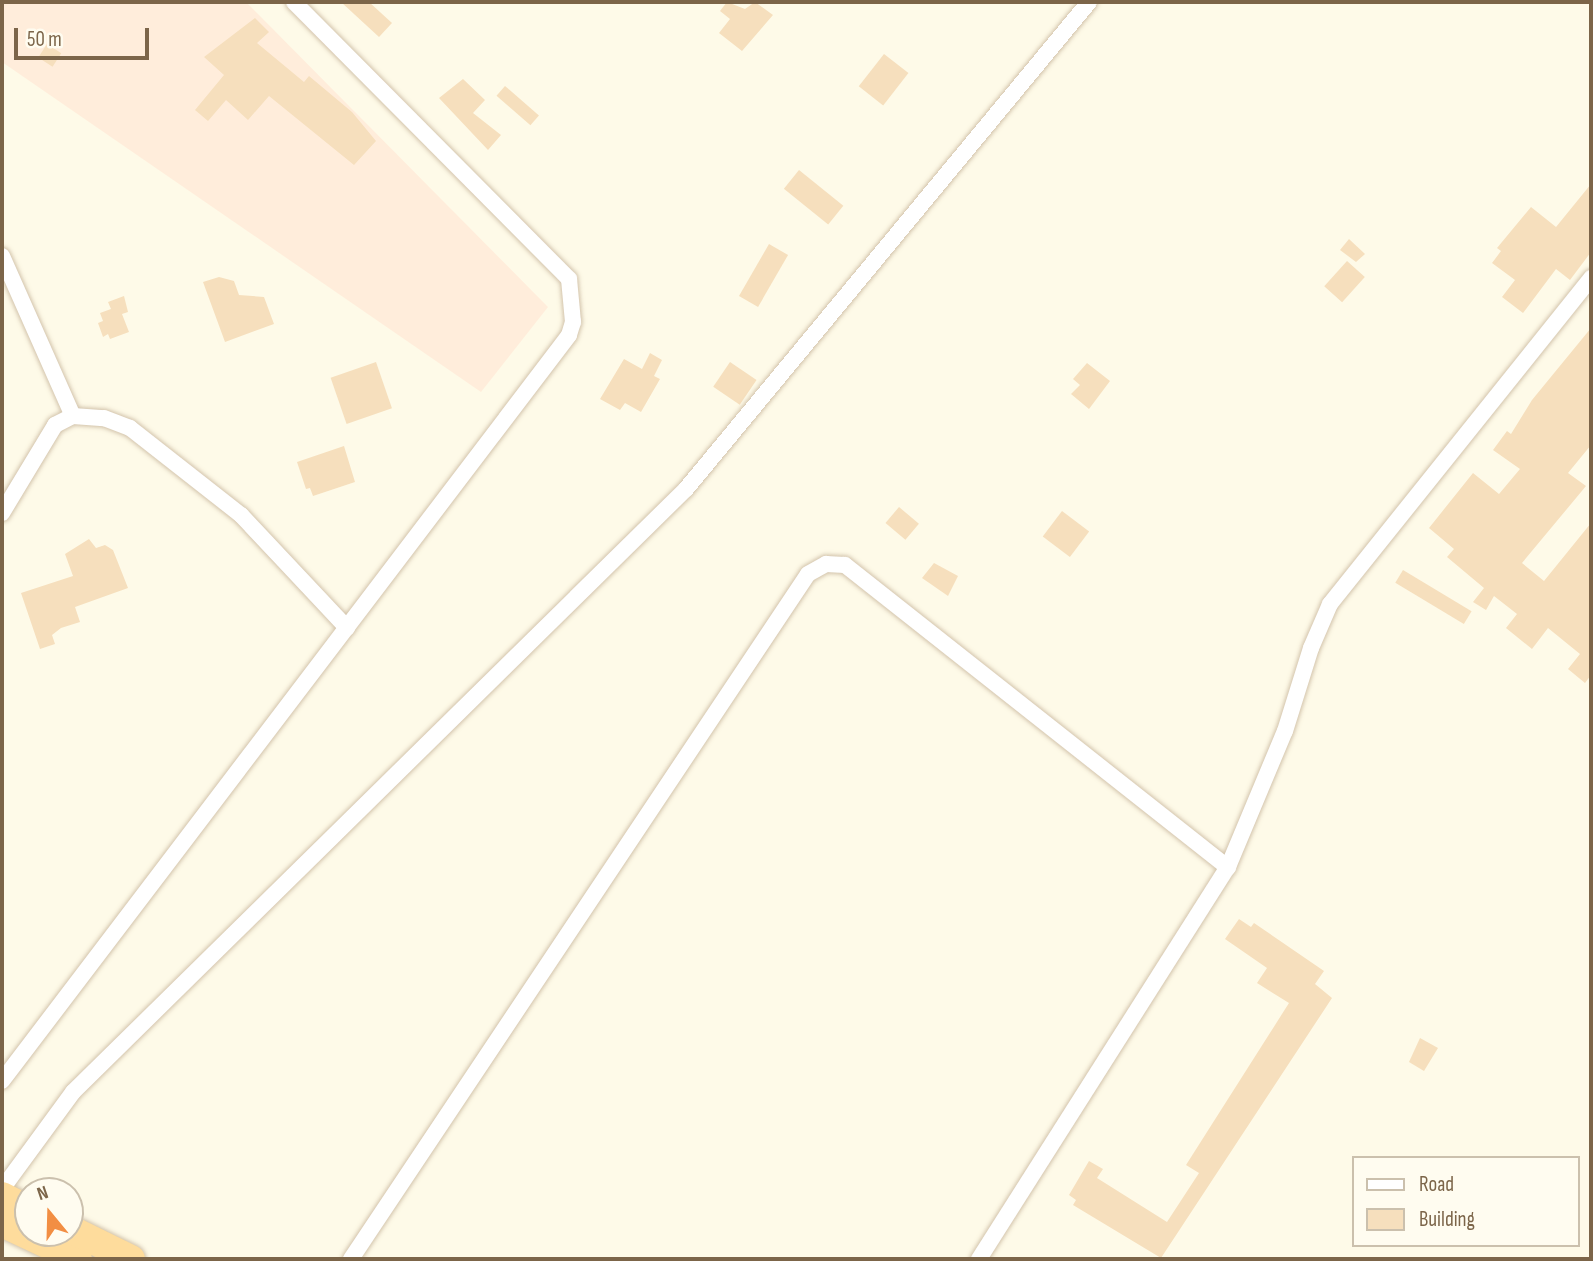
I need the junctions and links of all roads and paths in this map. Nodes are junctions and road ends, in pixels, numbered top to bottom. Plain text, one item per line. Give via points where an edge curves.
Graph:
1 (294, 2) edge
2 (1089, 2) edge
3 (2, 256) edge
4 (1591, 278) edge
5 (73, 416) junction
6 (2, 513) edge
7 (347, 628) junction
8 (1228, 867) junction
9 (2, 1082) edge
10 (2, 1189) edge
11 (2, 1223) edge
12 (84, 1236) edge
13 (78, 1259) edge
14 (131, 1259) edge
15 (351, 1259) edge
16 (979, 1259) edge

1 - 7 street via 569,278 572,293 569,335
2 - 10 street via 686,489 74,1092
3 - 5 street
4 - 8 street via 1331,604 1311,648 1285,732
5 - 6 street via 55,425 41,444
5 - 7 street via 117,423 161,452 241,515
7 - 9 street
8 - 15 street via 845,565 826,564 808,574
8 - 16 street
11 - 13 highway
12 - 14 highway

